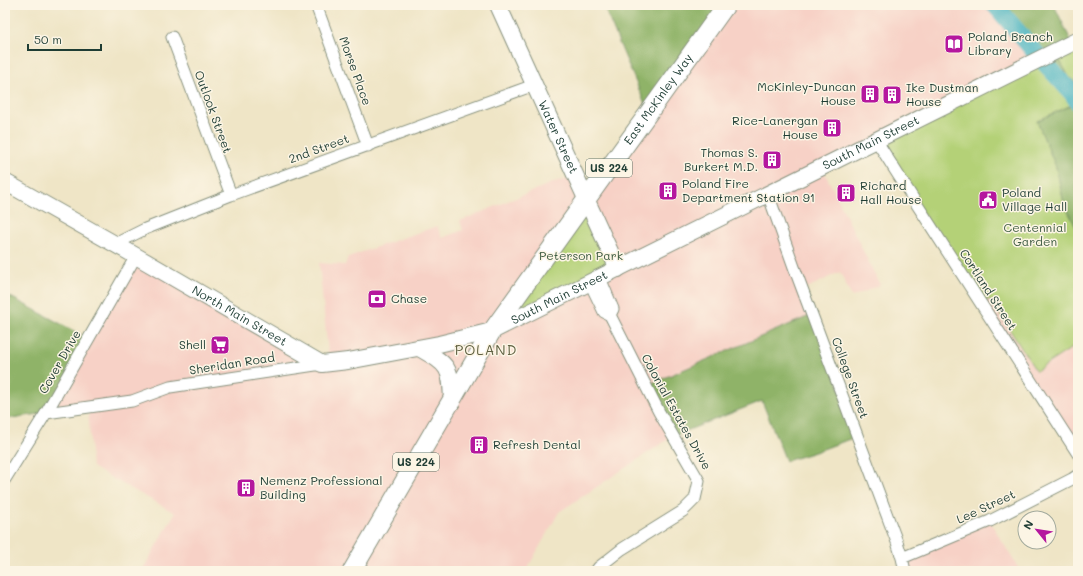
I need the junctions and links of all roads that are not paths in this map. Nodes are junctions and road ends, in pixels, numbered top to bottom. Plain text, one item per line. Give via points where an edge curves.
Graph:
1 (316, 5) edge
2 (498, 5) edge
3 (726, 5) edge
4 (172, 37) dead end
5 (1078, 40) edge
6 (534, 85) junction
7 (876, 140) junction
8 (368, 146) junction
9 (5, 182) edge
10 (768, 194) junction
11 (230, 195) junction
12 (586, 200) junction
13 (115, 244) junction
14 (136, 256) junction
15 (618, 269) junction
16 (595, 280) junction
17 (492, 331) junction
18 (419, 348) junction
19 (322, 364) junction
20 (452, 402) junction
21 (46, 413) junction
22 (1078, 454) edge
23 (1078, 475) edge
24 (5, 479) edge
25 (902, 558) junction
26 (352, 571) edge
27 (596, 571) edge
28 (905, 571) edge

1 - 8 street, Morse Place
2 - 6 main road, Water Street
3 - 12 main road, East McKinley Way / US 224
4 - 11 street, Outlook Street
5 - 7 main road, South Main Street
6 - 8 street, 2nd Street
6 - 12 main road, Water Street
7 - 10 main road, South Main Street
7 - 22 street, Cortland Street
8 - 11 street, 2nd Street
9 - 13 main road, North Main Street
10 - 15 main road, South Main Street
10 - 25 street, College Street
11 - 13 street, 2nd Street via 144,229
12 - 15 main road, Water Street
12 - 17 main road, East McKinley Way / US 224
13 - 14 main road, North Main Street
14 - 19 main road, North Main Street
14 - 21 street, Cover Drive
15 - 16 main road, South Main Street
16 - 17 main road, South Main Street
16 - 27 street, Colonial Estates Drive via 604,312 610,315 659,412 699,481 695,499 683,511 622,549
17 - 18 main road
17 - 20 main road, US 224
18 - 19 main road
18 - 20 main road via 440,360 445,366 451,381
19 - 21 street, Sheridan Road via 170,387 132,401
20 - 26 main road, US 224
21 - 24 street, Cover Drive
23 - 25 street, Lee Street via 990,520
25 - 28 street, College Street

